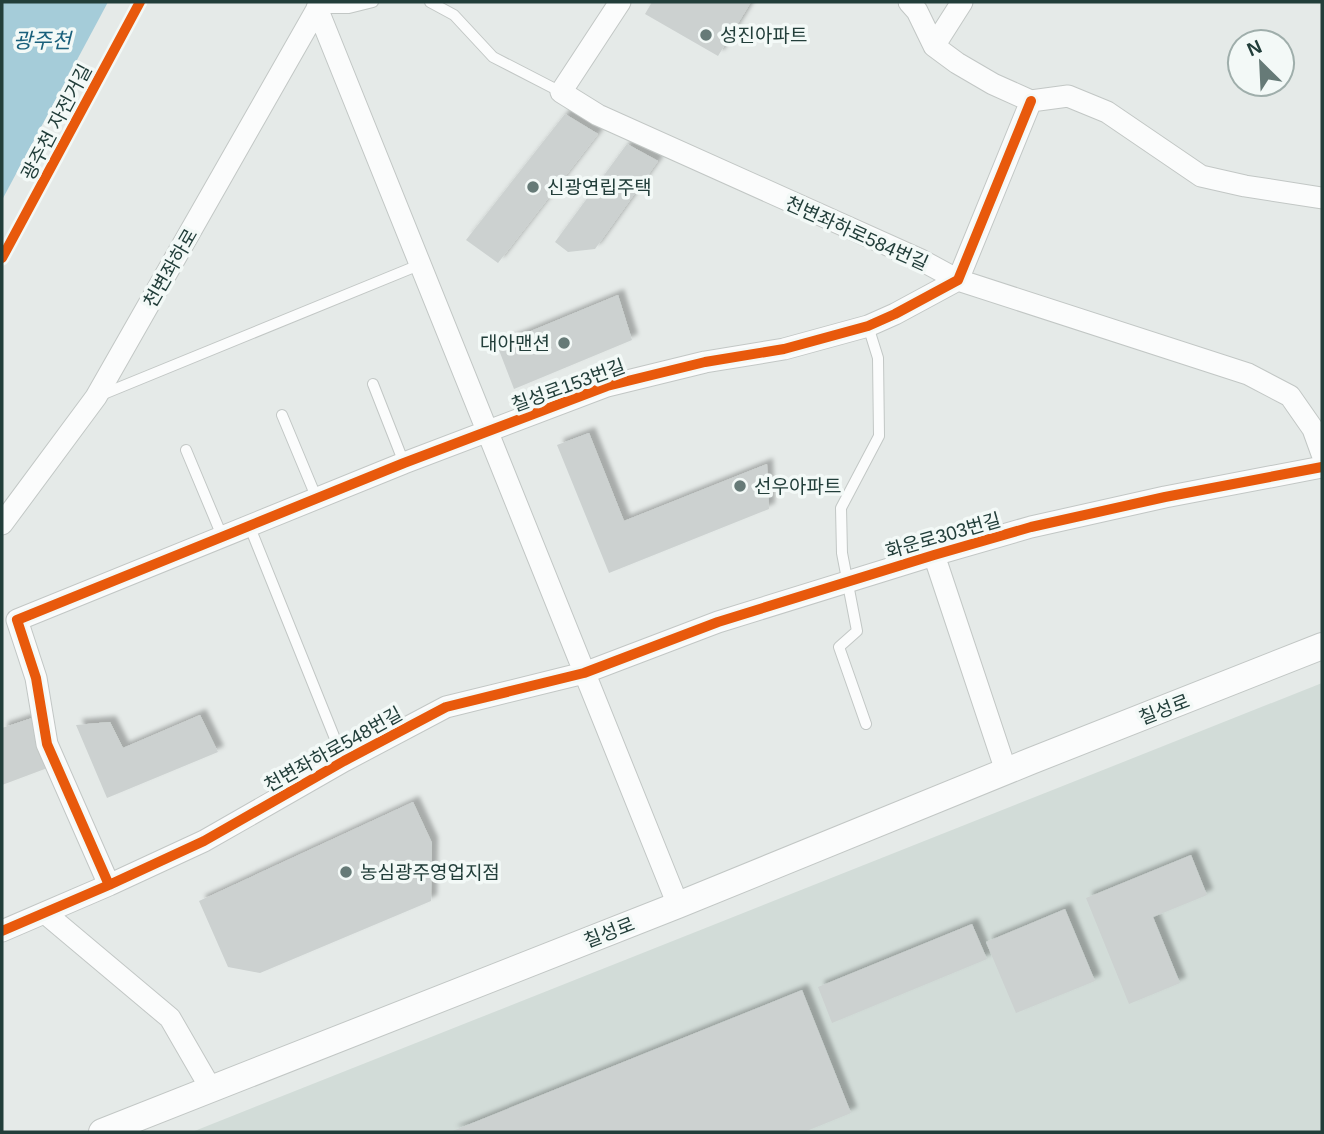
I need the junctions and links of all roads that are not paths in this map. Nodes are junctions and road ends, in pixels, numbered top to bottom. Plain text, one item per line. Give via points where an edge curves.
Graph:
1 (373, 2) edge
2 (430, 2) edge
3 (620, 2) edge
4 (909, 2) edge
5 (962, 2) edge
6 (319, 5) edge
7 (934, 46) junction
8 (561, 92) junction
9 (1031, 101) junction
10 (1322, 198) edge
11 (419, 265) junction
12 (958, 280) junction
13 (868, 327) junction
14 (373, 384) dead end
15 (96, 397) junction
16 (282, 415) dead end
17 (487, 433) junction
18 (186, 450) dead end
19 (1322, 454) edge
20 (404, 463) junction
21 (1322, 467) edge
22 (317, 499) junction
23 (2, 524) edge
24 (249, 525) junction
25 (222, 536) junction
26 (934, 555) junction
27 (848, 581) junction
28 (1322, 646) edge
29 (584, 673) junction
30 (866, 724) dead end
31 (344, 761) junction
32 (1006, 771) junction
33 (109, 886) junction
34 (678, 905) junction
35 (45, 912) junction
36 (2, 930) edge
37 (211, 1089) junction
38 (102, 1132) edge

1 - 6 lane via 349,8
2 - 8 lane, 천변좌하로584번길 via 454,15 493,57
3 - 8 street
4 - 7 street
5 - 7 street
6 - 11 street
6 - 15 street, 천변좌하로
7 - 9 street via 993,84
8 - 12 street, 천변좌하로584번길 via 621,126
9 - 10 street via 1068,96 1107,112 1201,176
9 - 12 street
11 - 15 lane
11 - 17 street
12 - 13 street, 칠성로153번길
12 - 19 street, 천변좌하로584번길 via 1248,374 1290,396 1313,429
13 - 17 street, 칠성로153번길 via 607,386
13 - 27 lane via 877,358 879,436 841,508
14 - 20 lane
15 - 23 street, 천변좌하로
16 - 22 lane
17 - 20 street, 칠성로153번길
17 - 29 street
18 - 25 lane
20 - 22 street, 칠성로153번길
21 - 26 street, 화운로303번길 via 1031,527
22 - 24 street, 칠성로153번길
24 - 25 street, 칠성로153번길
24 - 31 lane, 천변좌하로548번길
25 - 33 street, 칠성로153번길 via 17,620 36,678 47,744
26 - 27 street, 화운로303번길
26 - 32 street
27 - 29 street, 화운로303번길 via 718,622
27 - 30 lane via 857,631 839,647
28 - 32 street, 칠성로
29 - 31 street, 천변좌하로548번길 via 446,707
29 - 34 street
31 - 33 street, 천변좌하로548번길 via 204,841
32 - 34 street, 칠성로
33 - 35 street, 천변좌하로548번길
34 - 37 street, 칠성로
35 - 36 street, 천변좌하로548번길
35 - 37 street via 170,1018
37 - 38 street, 칠성로

